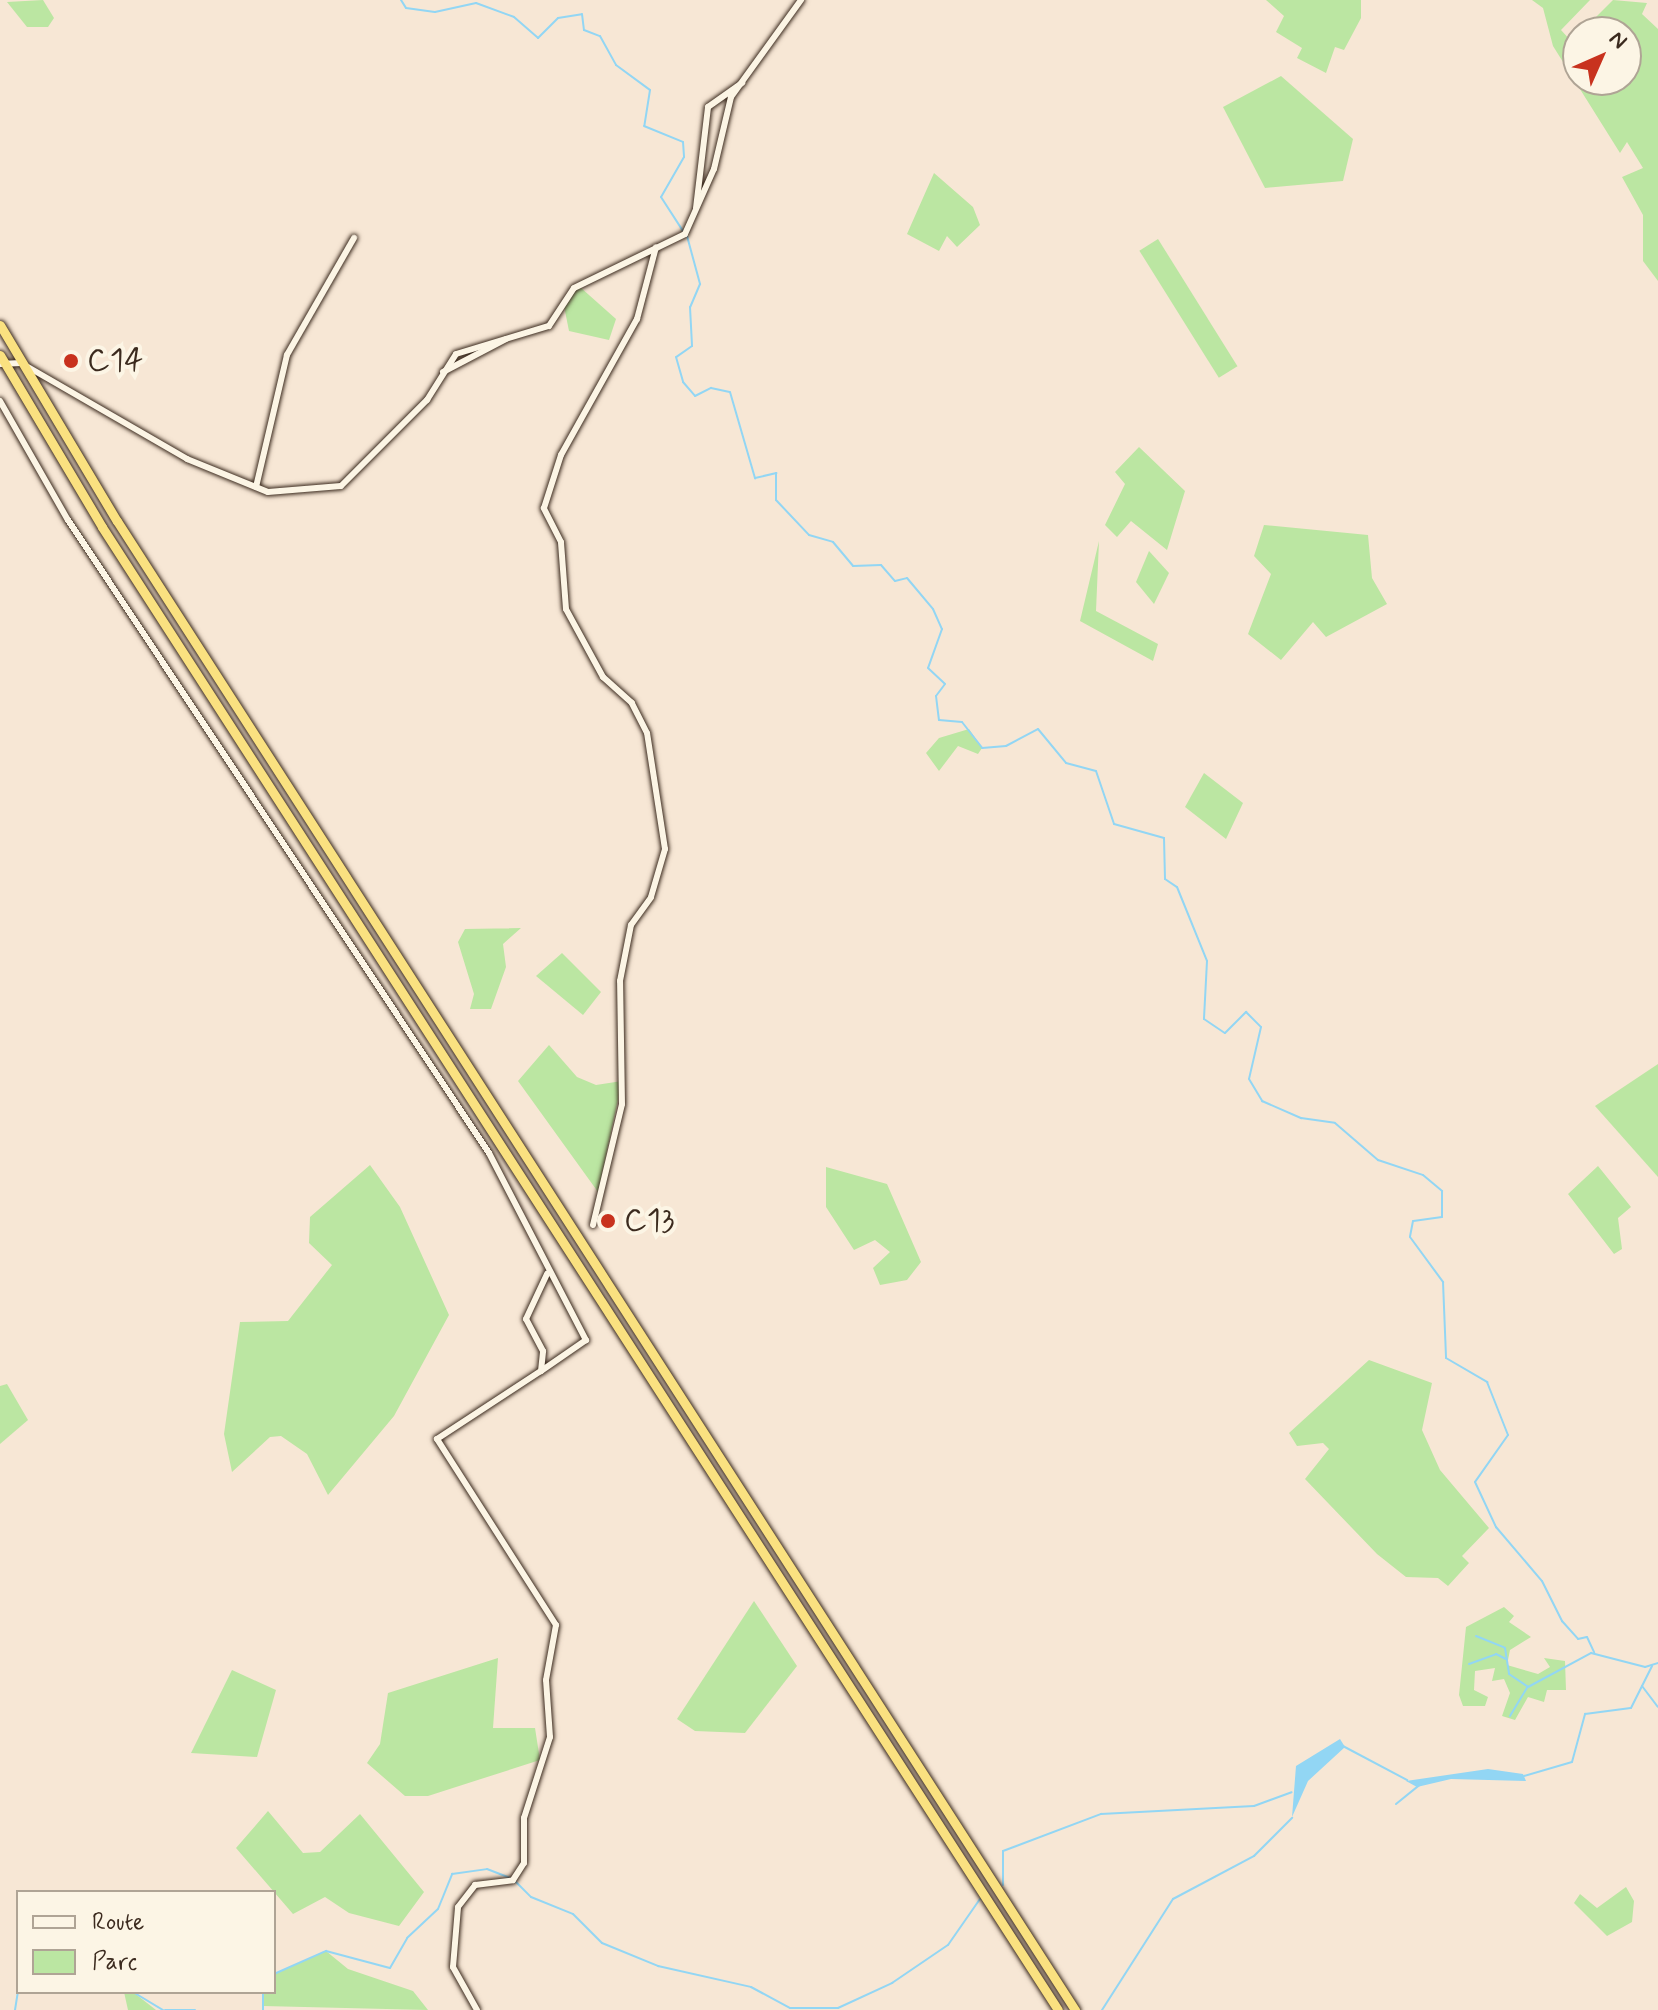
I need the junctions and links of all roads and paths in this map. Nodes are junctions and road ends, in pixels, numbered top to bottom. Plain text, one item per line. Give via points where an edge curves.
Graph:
1 (801, 0) edge
2 (745, 82) junction
3 (697, 210) junction
4 (354, 238) dead end
5 (656, 247) junction
6 (0, 325) edge
7 (517, 335) junction
8 (0, 355) edge
9 (21, 363) junction
10 (3, 365) edge
11 (443, 372) junction
12 (0, 401) edge
13 (256, 487) junction
14 (593, 1225) dead end
15 (547, 1274) junction
16 (541, 1371) junction
17 (477, 2010) edge
18 (1058, 2010) edge
19 (1075, 2010) edge

1 - 2 street
2 - 3 street via 731,97
2 - 3 street via 708,107 693,187
3 - 5 street via 685,234
4 - 13 street via 287,355
5 - 7 street via 574,288 549,326
5 - 14 street via 637,319 561,455 544,508 561,542 566,609 603,677 632,703 647,733 665,849 651,897 631,925 620,981 622,1104
6 - 9 highway
7 - 11 street
7 - 11 street via 479,342
8 - 10 highway
9 - 10 street
9 - 13 street via 187,459
9 - 19 highway
10 - 18 highway via 102,527
11 - 13 street via 427,400 341,486 301,493
12 - 15 street via 68,520 367,978 448,1088
15 - 16 street via 526,1319 543,1351
15 - 16 street via 586,1340
16 - 17 street via 437,1439 556,1625 546,1680 550,1737 524,1818 524,1863 513,1880 475,1885 458,1907 453,1967

